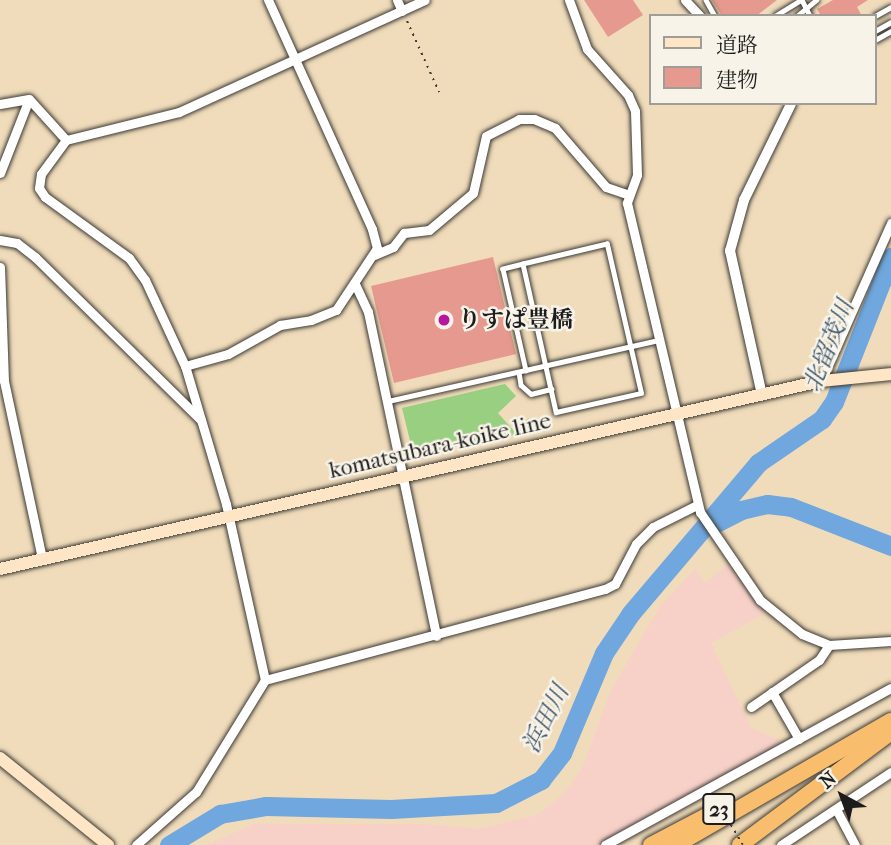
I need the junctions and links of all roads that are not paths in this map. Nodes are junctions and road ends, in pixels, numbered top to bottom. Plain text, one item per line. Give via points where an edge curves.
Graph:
1 (268, 0) edge
2 (397, 0) edge
3 (425, 0) edge
4 (569, 0) edge
5 (685, 0) edge
6 (802, 0) edge
7 (816, 0) edge
8 (808, 7) junction
9 (402, 11) junction
10 (699, 14) edge
11 (778, 14) edge
12 (799, 14) edge
13 (810, 14) edge
14 (294, 59) junction
15 (29, 99) junction
16 (0, 104) edge
17 (790, 105) edge
18 (66, 141) junction
19 (0, 173) edge
20 (629, 195) junction
21 (891, 223) edge
22 (0, 240) edge
23 (374, 255) junction
24 (523, 264) junction
25 (0, 267) edge
26 (355, 284) junction
27 (658, 340) junction
28 (631, 346) junction
29 (546, 365) junction
30 (185, 366) junction
31 (526, 370) junction
32 (519, 372) junction
33 (891, 374) edge
34 (825, 381) junction
35 (551, 389) junction
36 (762, 395) junction
37 (388, 401) junction
38 (675, 415) junction
39 (201, 420) junction
40 (405, 474) junction
41 (698, 508) junction
42 (228, 516) junction
43 (42, 559) junction
44 (0, 569) edge
45 (436, 636) junction
46 (891, 641) edge
47 (828, 645) junction
48 (265, 680) junction
49 (891, 688) edge
50 (772, 692) junction
51 (751, 707) dead end
52 (891, 721) edge
53 (891, 732) edge
54 (799, 739) junction
55 (0, 758) edge
56 (891, 772) edge
57 (790, 780) junction
58 (761, 797) junction
59 (836, 809) junction
60 (108, 845) edge
61 (136, 845) edge
62 (605, 845) edge
63 (651, 845) edge
64 (676, 845) edge
65 (690, 845) edge
66 (742, 845) edge
67 (781, 845) edge
68 (855, 845) edge

1 - 14 street
2 - 9 street
3 - 9 street
4 - 20 street via 587,49 628,95 635,111 637,176
5 - 10 street
6 - 8 lane
6 - 11 lane
7 - 8 lane
8 - 12 lane
8 - 13 lane
9 - 14 street
14 - 18 street via 179,112
14 - 23 street via 372,229 377,242
15 - 16 street
15 - 18 street
15 - 19 street
17 - 36 street via 744,200 730,251
18 - 30 street via 41,174 39,188 129,258 145,281
20 - 23 street via 606,187 555,128 534,119 519,119 486,136 473,193 429,230 404,233 393,247
20 - 27 street
21 - 34 street
22 - 39 street via 17,243 35,257
23 - 26 street
24 - 28 lane via 607,244
24 - 29 lane
24 - 31 lane via 503,269
25 - 43 street via 4,381
26 - 30 street via 330,314 280,325 228,354
26 - 37 street via 368,312
27 - 28 lane
27 - 38 street
28 - 29 lane
28 - 35 lane via 641,393 556,412
29 - 31 lane
29 - 35 lane
30 - 39 street
31 - 32 lane
32 - 35 lane via 521,385 531,394
32 - 37 lane
33 - 34 main road, komatsubara-koike line
34 - 36 main road, komatsubara-koike line
36 - 38 main road, komatsubara-koike line
37 - 40 street
38 - 40 main road, komatsubara-koike line
38 - 41 street
39 - 42 street
40 - 42 main road, komatsubara-koike line
40 - 45 street
41 - 45 street via 653,527 636,544 615,584 605,589
41 - 47 street via 760,600 779,618
42 - 43 main road, komatsubara-koike line
42 - 48 street
43 - 44 main road, komatsubara-koike line
45 - 48 street
46 - 47 street
47 - 50 street via 818,660
48 - 61 street via 196,792
49 - 54 street
50 - 51 street
50 - 54 street
52 - 57 highway, 23
53 - 66 highway, 23
54 - 62 street via 711,792
55 - 60 main road
56 - 59 street
57 - 58 highway, 23
57 - 63 highway, 23 via 730,804
58 - 64 highway, 23
58 - 65 highway, 23
59 - 67 street
59 - 68 street

